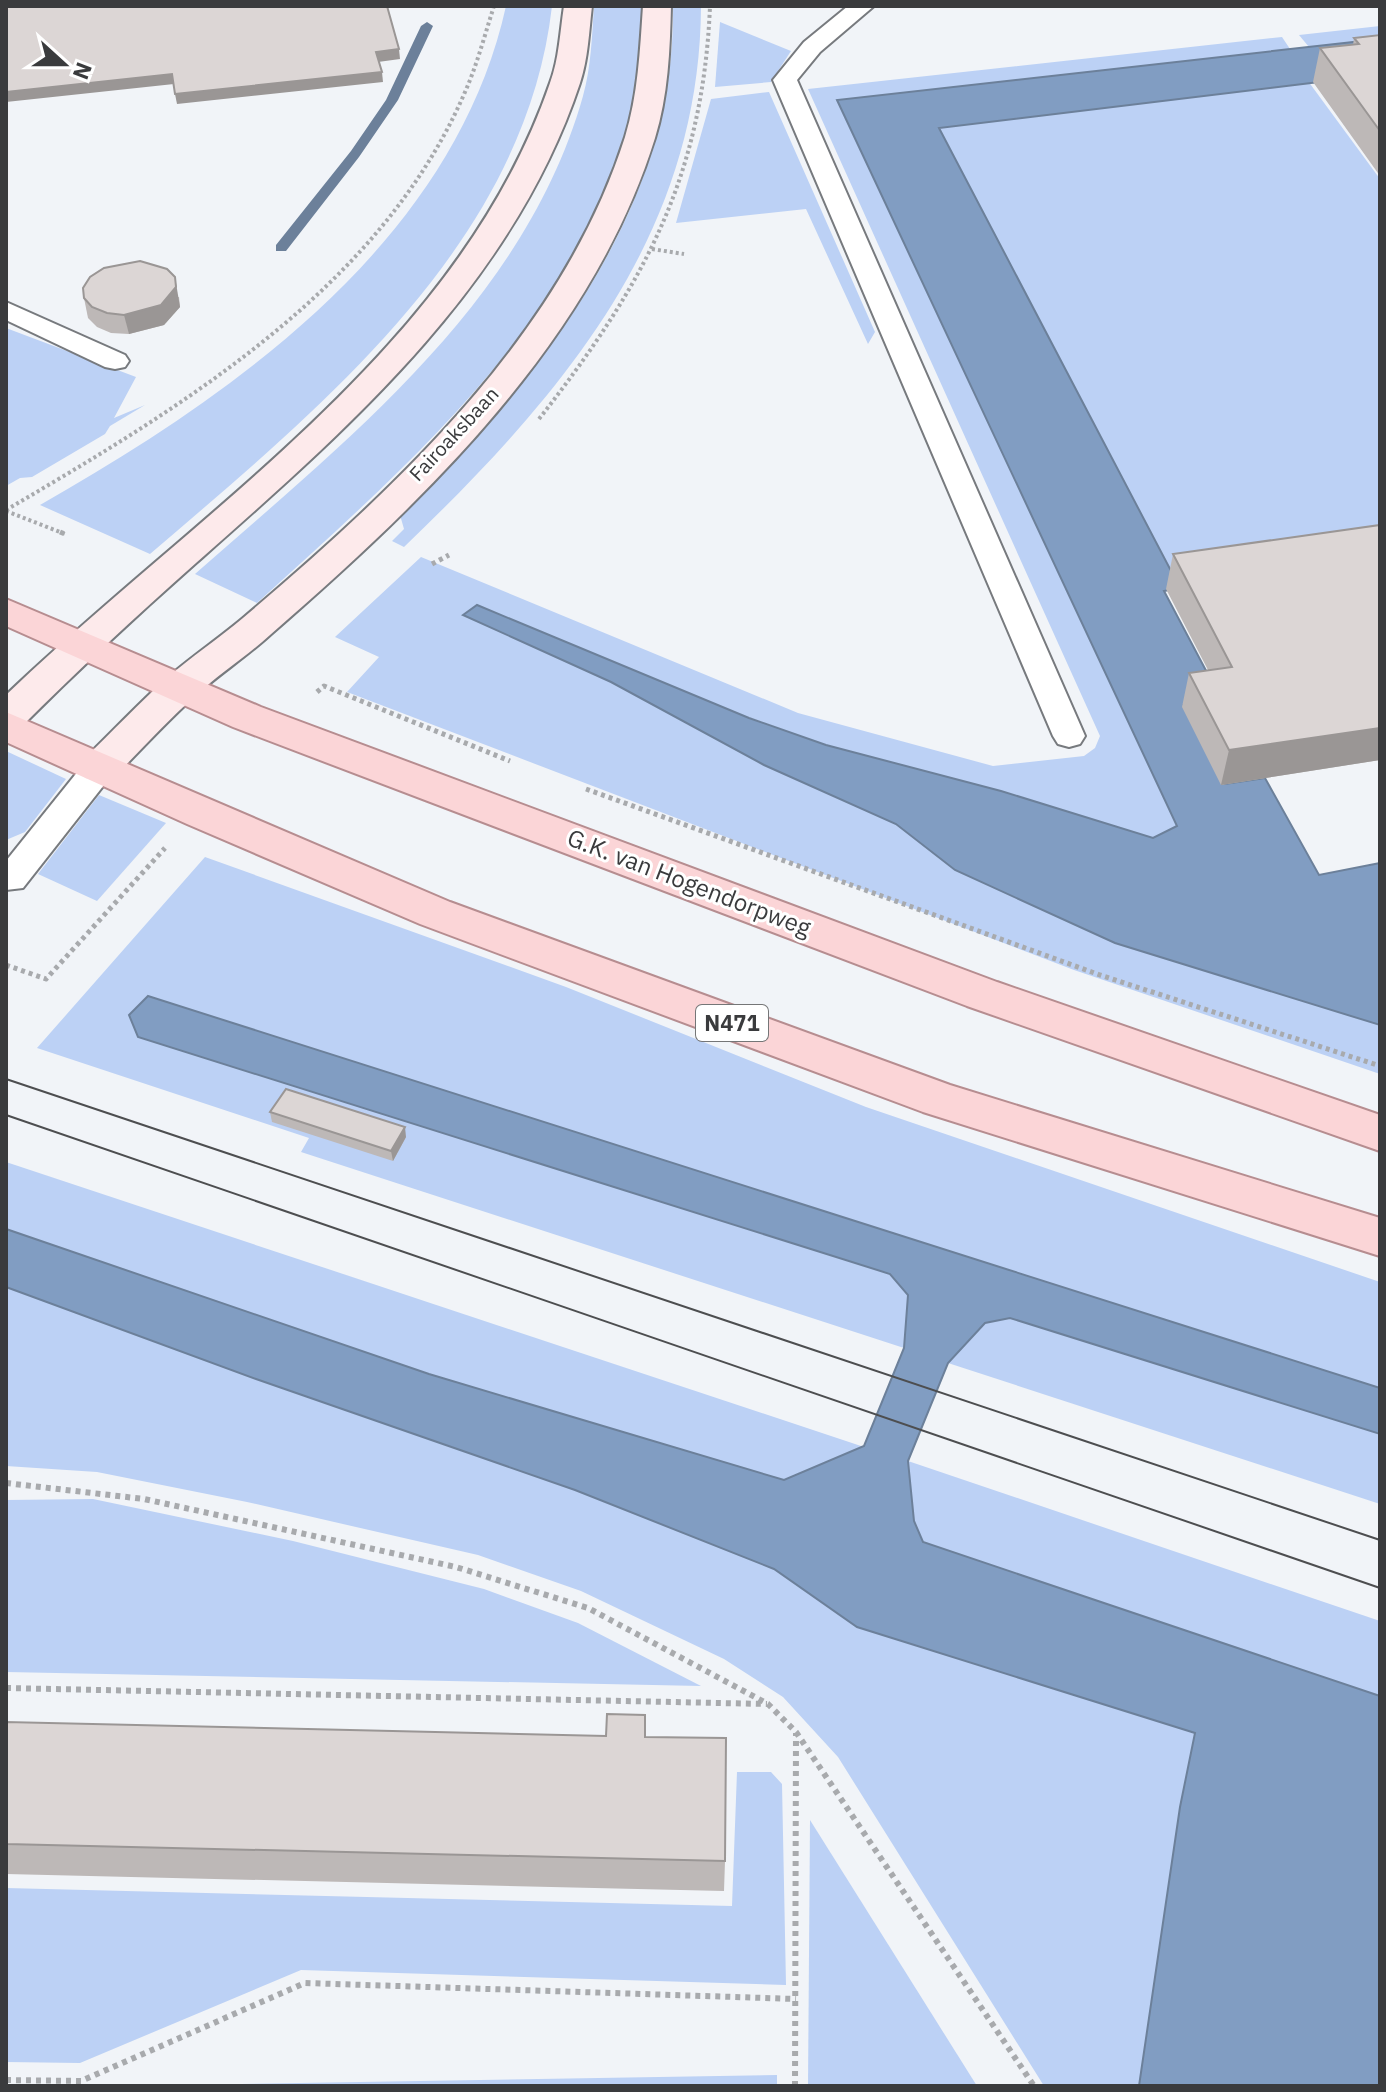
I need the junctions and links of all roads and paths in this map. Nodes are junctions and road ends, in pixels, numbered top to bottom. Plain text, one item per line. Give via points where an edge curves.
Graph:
1 (494, 6) edge
2 (578, 6) edge
3 (657, 6) edge
4 (862, 6) edge
5 (652, 249) dead end
6 (684, 254) dead end
7 (6, 310) edge
8 (115, 361) dead end
9 (6, 511) edge
10 (67, 535) dead end
11 (449, 555) dead end
12 (432, 564) dead end
13 (6, 611) edge
14 (80, 645) junction
15 (182, 687) junction
16 (6, 718) edge
17 (6, 726) edge
18 (1069, 736) dead end
19 (99, 768) junction
20 (6, 877) edge
21 (1380, 1133) edge
22 (1380, 1237) edge
23 (6, 1483) edge
24 (6, 1688) edge
25 (768, 1704) junction
26 (796, 1732) junction
27 (796, 1999) junction
28 (6, 2080) edge
29 (795, 2086) edge
30 (1034, 2086) edge

1 - 9 path via 459,103 422,170 375,234 335,276 207,387
2 - 14 main road via 565,82 526,176 483,250 425,326 304,450
3 - 15 main road, Fairoaksbaan via 654,79 640,138 607,225 538,337 490,398 386,505 265,619
4 - 18 lane via 812,47 785,80
5 - 6 path
7 - 8 lane
9 - 10 path
11 - 12 path
13 - 14 main road, G.K. van Hogendorpweg
14 - 15 main road, G.K. van Hogendorpweg
14 - 16 main road
15 - 19 main road, Fairoaksbaan
15 - 21 main road, G.K. van Hogendorpweg via 247,717 982,994
17 - 19 main road, N471
19 - 20 lane via 11,879
19 - 22 main road, N471 via 435,913 939,1099
23 - 25 path via 144,1499 456,1567 588,1608
24 - 25 path
25 - 26 path
26 - 27 path
26 - 30 path
27 - 28 path via 305,1983 81,2081
27 - 29 path

